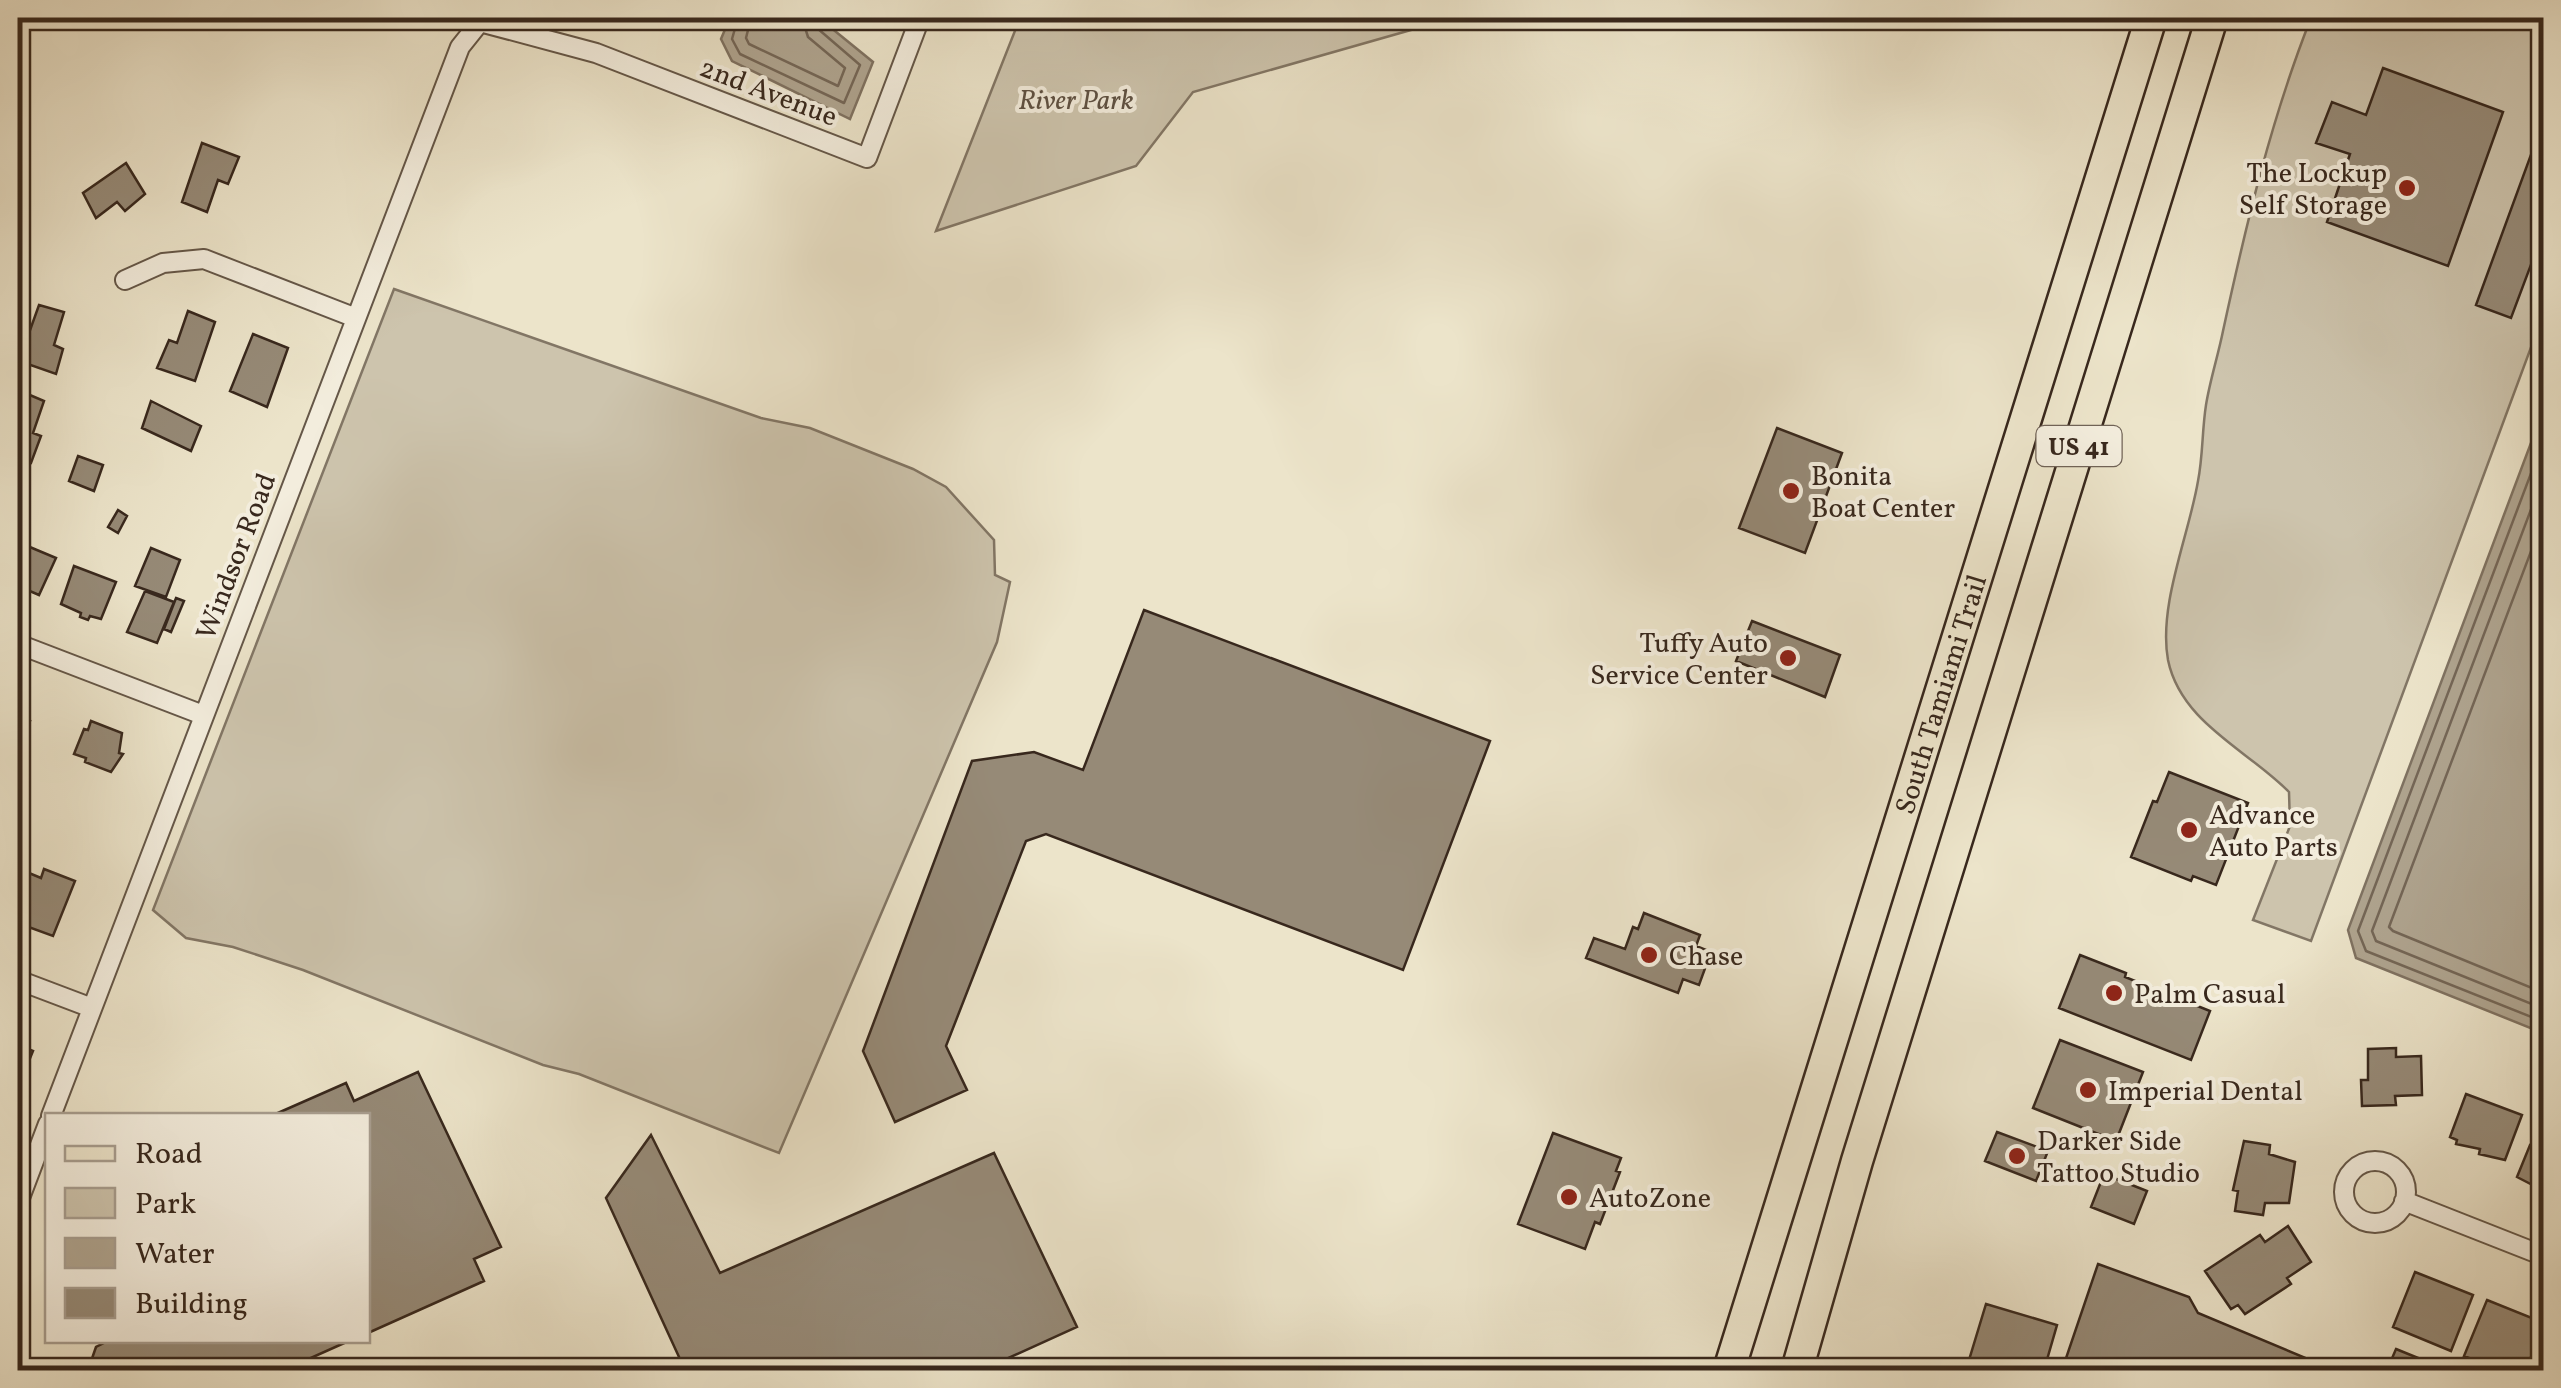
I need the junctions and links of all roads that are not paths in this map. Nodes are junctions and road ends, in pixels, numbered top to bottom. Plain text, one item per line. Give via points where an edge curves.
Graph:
1 (920, 18) edge
2 (2152, 18) edge
3 (2212, 18) edge
4 (480, 22) joint
5 (125, 280) dead end
6 (356, 318) junction
7 (18, 644) edge
8 (203, 715) junction
9 (18, 980) edge
10 (92, 1008) junction
11 (52, 1113) edge
12 (45, 1132) edge
13 (18, 1202) edge
14 (2404, 1202) dead end
15 (2544, 1256) edge
16 (1729, 1370) edge
17 (1797, 1370) edge

1 - 4 street, 2nd Avenue via 867,158 596,53
2 - 16 main road, South Tamiami Trail / US 41
3 - 17 main road, South Tamiami Trail / US 41
4 - 6 street, Windsor Road via 460,46
5 - 6 street via 163,263 204,259
6 - 8 street, Windsor Road
7 - 8 street
8 - 10 street, Windsor Road
9 - 10 street
10 - 11 street, Windsor Road
12 - 13 street
14 - 15 street

